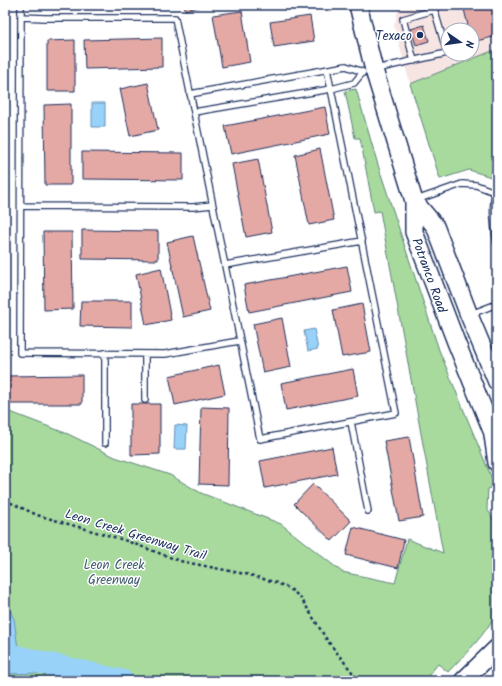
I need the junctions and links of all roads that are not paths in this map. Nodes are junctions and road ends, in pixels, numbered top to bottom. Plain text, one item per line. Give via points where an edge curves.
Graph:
1 (22, 5) edge
2 (358, 5) edge
3 (434, 7) edge
4 (21, 17) junction
5 (414, 61) junction
6 (327, 70) junction
7 (368, 71) junction
8 (331, 89) junction
9 (190, 94) junction
10 (194, 112) junction
11 (497, 185) edge
12 (496, 192) edge
13 (414, 201) junction
14 (212, 205) junction
15 (21, 206) junction
16 (362, 241) junction
17 (497, 243) edge
18 (225, 265) junction
19 (497, 304) edge
20 (469, 315) junction
21 (239, 341) junction
22 (105, 353) junction
23 (145, 354) junction
24 (497, 382) edge
25 (145, 400) dead end
26 (351, 422) junction
27 (495, 439) edge
28 (105, 443) dead end
29 (497, 463) edge
30 (368, 511) dead end
31 (497, 634) edge
32 (497, 648) edge
33 (484, 660) junction
34 (463, 681) edge

1 - 4 lane
2 - 7 main road
3 - 5 lane via 403,19
3 - 5 lane via 447,53
4 - 9 lane via 175,18
4 - 15 lane
5 - 7 lane
6 - 7 lane via 346,66
6 - 8 lane
6 - 9 lane
7 - 8 lane via 354,83
7 - 13 main road
8 - 10 lane
8 - 16 lane
9 - 10 lane
10 - 14 lane
11 - 12 lane
12 - 13 lane via 476,185 462,184
12 - 17 lane via 494,228
13 - 20 main road, Potranco Road via 435,226
13 - 27 main road, Potranco Road via 414,232
14 - 15 lane
14 - 18 lane
15 - 22 lane via 20,353
16 - 18 lane
16 - 26 lane via 396,413
18 - 21 lane
19 - 20 lane
20 - 24 main road, Potranco Road
21 - 23 lane via 165,354
21 - 26 lane via 260,439
22 - 23 lane
22 - 28 lane
23 - 25 lane
26 - 30 lane
27 - 29 main road, Potranco Road
31 - 33 main road
32 - 33 main road
33 - 34 main road

